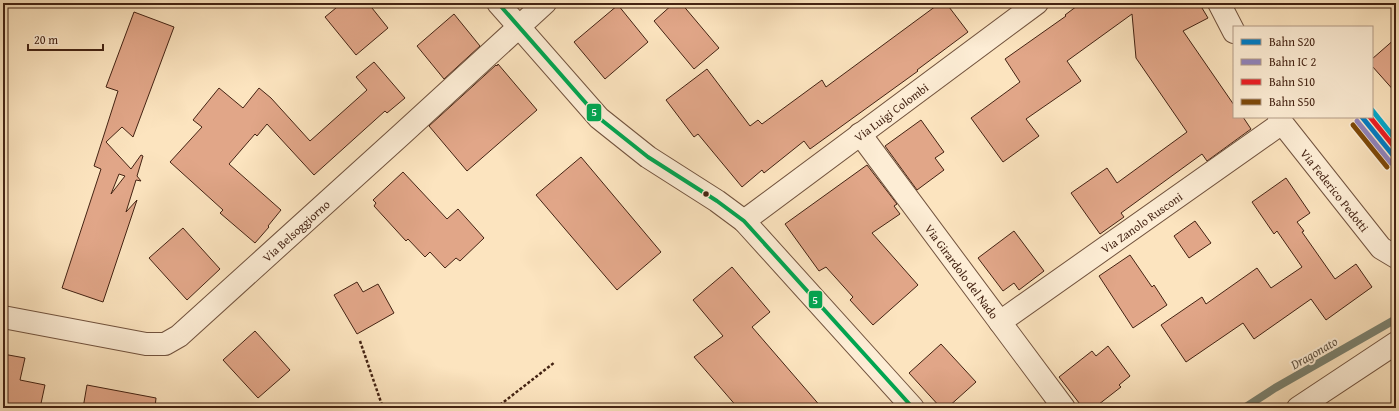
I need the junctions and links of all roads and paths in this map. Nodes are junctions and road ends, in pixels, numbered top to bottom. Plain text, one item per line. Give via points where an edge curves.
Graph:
1 (498, 3) edge
2 (545, 3) edge
3 (1037, 3) edge
4 (1219, 3) edge
5 (518, 27) junction
6 (1233, 30) edge
7 (1281, 120) edge
8 (860, 134) junction
9 (744, 221) junction
10 (1396, 257) edge
11 (3, 317) edge
12 (1000, 322) junction
13 (360, 342) dead end
14 (1396, 344) edge
15 (555, 362) dead end
16 (384, 408) edge
17 (496, 408) edge
18 (913, 408) edge
19 (1064, 408) edge
20 (1298, 408) edge

1 - 5 street
2 - 5 street, Via Belsoggiorno
3 - 8 street, Via Luigi Colombi
4 - 6 street
5 - 9 street via 599,118 648,157
5 - 11 street, Via Belsoggiorno via 179,336 165,344 146,344
7 - 10 street, Via Federico Pedotti via 1381,248
7 - 12 street, Via Zanolo Rusconi
8 - 9 street, Via Luigi Colombi
8 - 12 street, Via Girardolo del Nado
9 - 18 street
12 - 19 street, Via Girardolo del Nado
13 - 16 path
14 - 20 street
15 - 17 path

